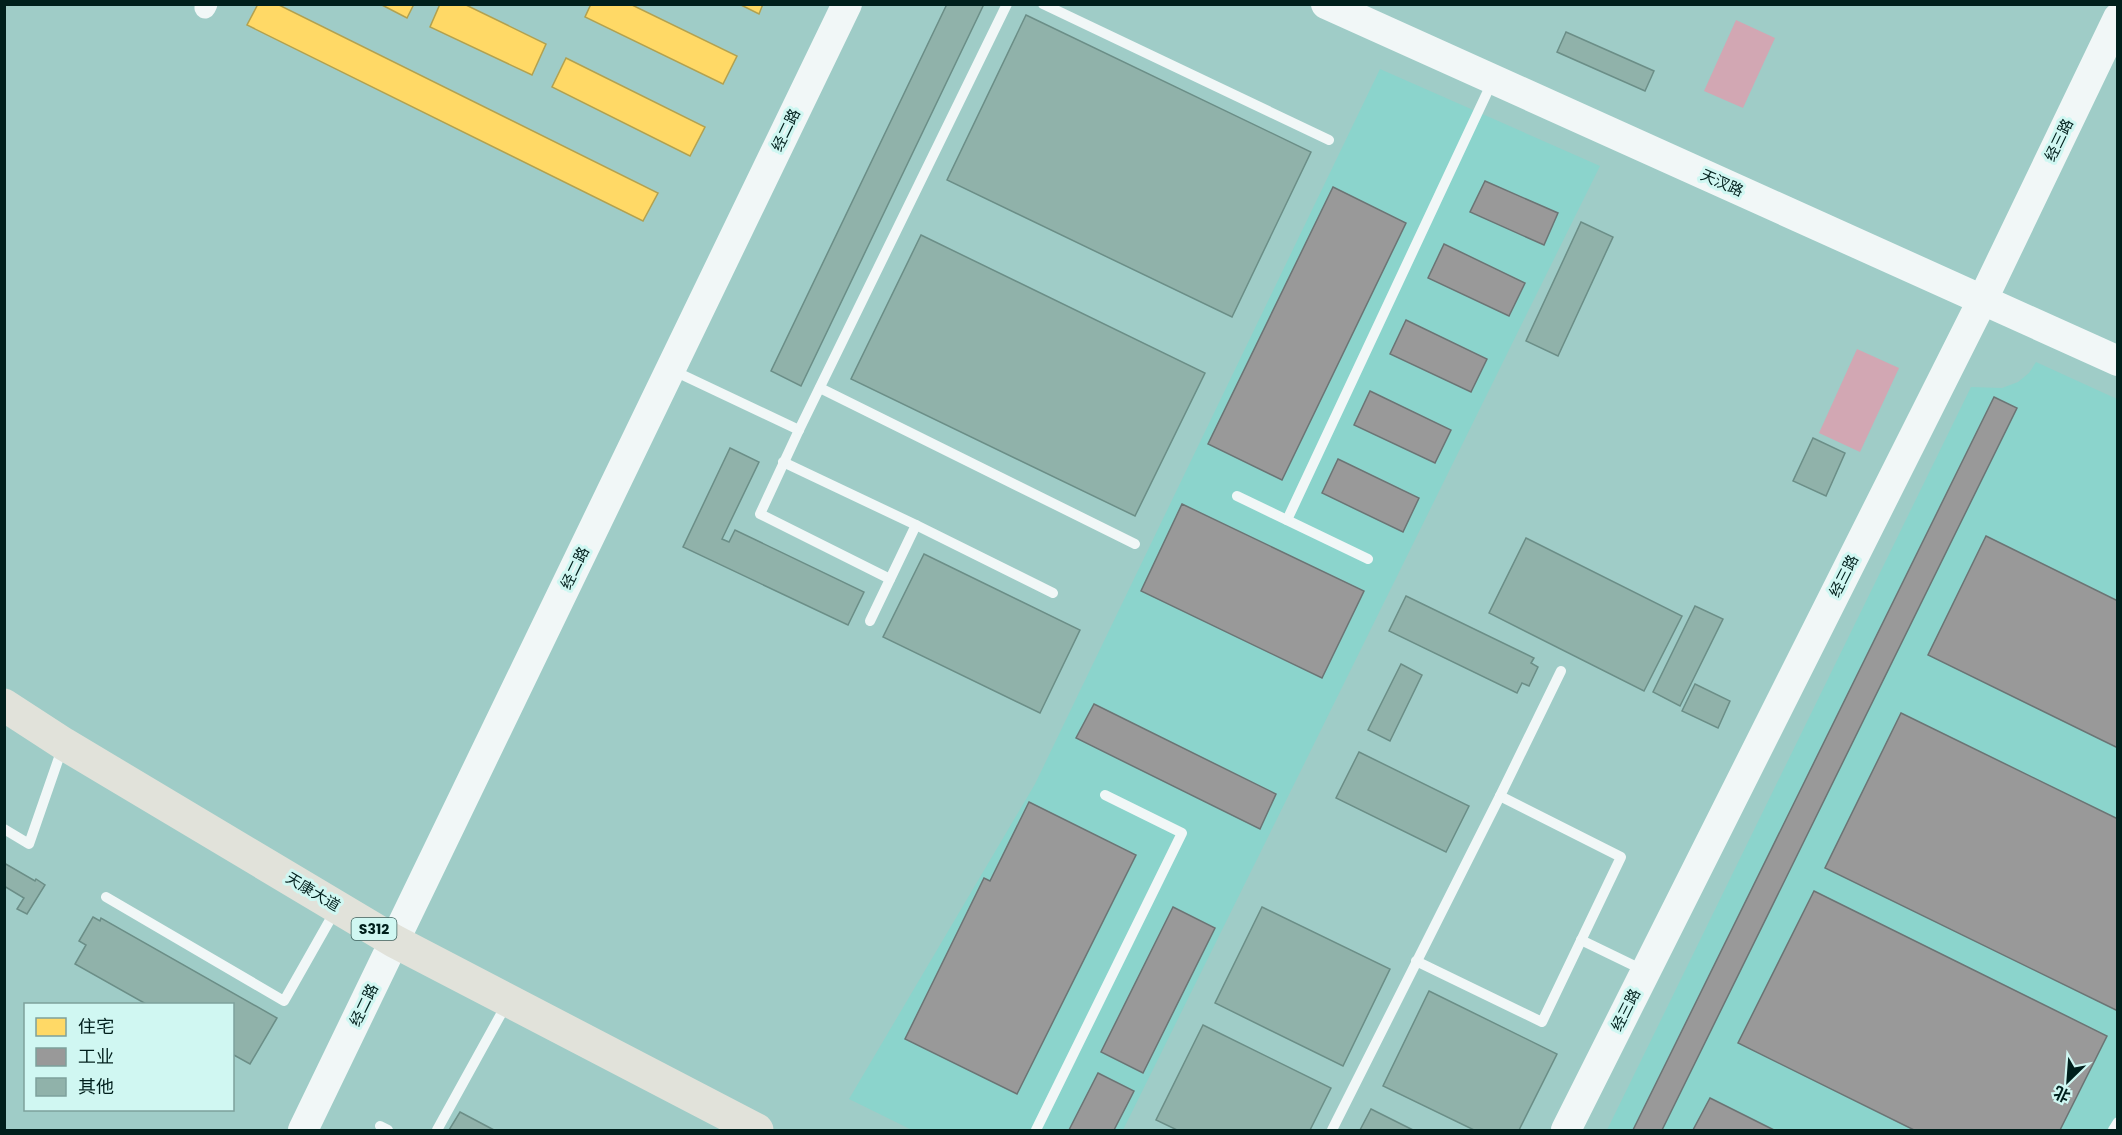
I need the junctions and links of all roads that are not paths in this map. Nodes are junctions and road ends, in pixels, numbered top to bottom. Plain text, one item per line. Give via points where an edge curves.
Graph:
1 (847, 4) edge
2 (868, 4) edge
3 (1008, 4) edge
4 (1043, 4) edge
5 (1326, 4) edge
6 (2118, 18) edge
7 (1493, 80) junction
8 (1329, 140) dead end
9 (1982, 301) junction
10 (2118, 361) edge
11 (680, 373) junction
12 (820, 388) junction
13 (799, 430) junction
14 (783, 462) junction
15 (1237, 496) dead end
16 (1287, 520) junction
17 (916, 525) junction
18 (1135, 544) dead end
19 (1368, 559) dead end
20 (890, 579) junction
21 (1053, 593) dead end
22 (870, 621) dead end
23 (1561, 671) dead end
24 (4, 705) edge
25 (4, 728) edge
26 (61, 753) junction
27 (1105, 795) dead end
28 (1500, 796) junction
29 (4, 829) edge
30 (106, 897) dead end
31 (333, 915) junction
32 (1581, 940) junction
33 (399, 954) junction
34 (1416, 961) junction
35 (1646, 971) junction
36 (503, 1009) junction
37 (2118, 1122) edge
38 (303, 1131) edge
39 (324, 1131) edge
40 (437, 1131) edge
41 (715, 1131) edge
42 (757, 1131) edge
43 (1036, 1131) edge
44 (1332, 1131) edge
45 (1566, 1131) edge
46 (2113, 1131) edge

1 - 11 street, 经二路
2 - 11 street, 经二路
3 - 12 lane
4 - 8 lane
5 - 7 street, 天汊路
6 - 9 street, 经三路
7 - 9 street, 天汊路
7 - 16 lane
9 - 10 street, 天汊路
9 - 35 street, 经三路
11 - 13 lane
11 - 33 street, 经二路
12 - 13 lane
12 - 18 lane
13 - 14 lane
14 - 17 lane
14 - 20 lane via 760,514
15 - 16 lane
16 - 19 lane
17 - 20 lane
17 - 21 lane
20 - 22 lane
23 - 28 lane
24 - 26 main road, 天康大道 / S312
25 - 26 main road, 天康大道 / S312
26 - 29 lane via 28,844
26 - 31 main road, 天康大道 / S312
27 - 43 lane via 1182,833
28 - 32 lane via 1621,857
28 - 34 lane
30 - 31 lane via 284,1001
31 - 33 main road, 天康大道 / S312
32 - 34 lane via 1542,1022
32 - 35 lane
33 - 36 main road, 天康大道 / S312
33 - 38 street, 经二路
33 - 39 street, 经二路
34 - 44 lane
35 - 45 street, 经三路
36 - 40 lane
36 - 41 main road, 天康大道 / S312
36 - 42 main road, 天康大道 / S312
37 - 46 lane

